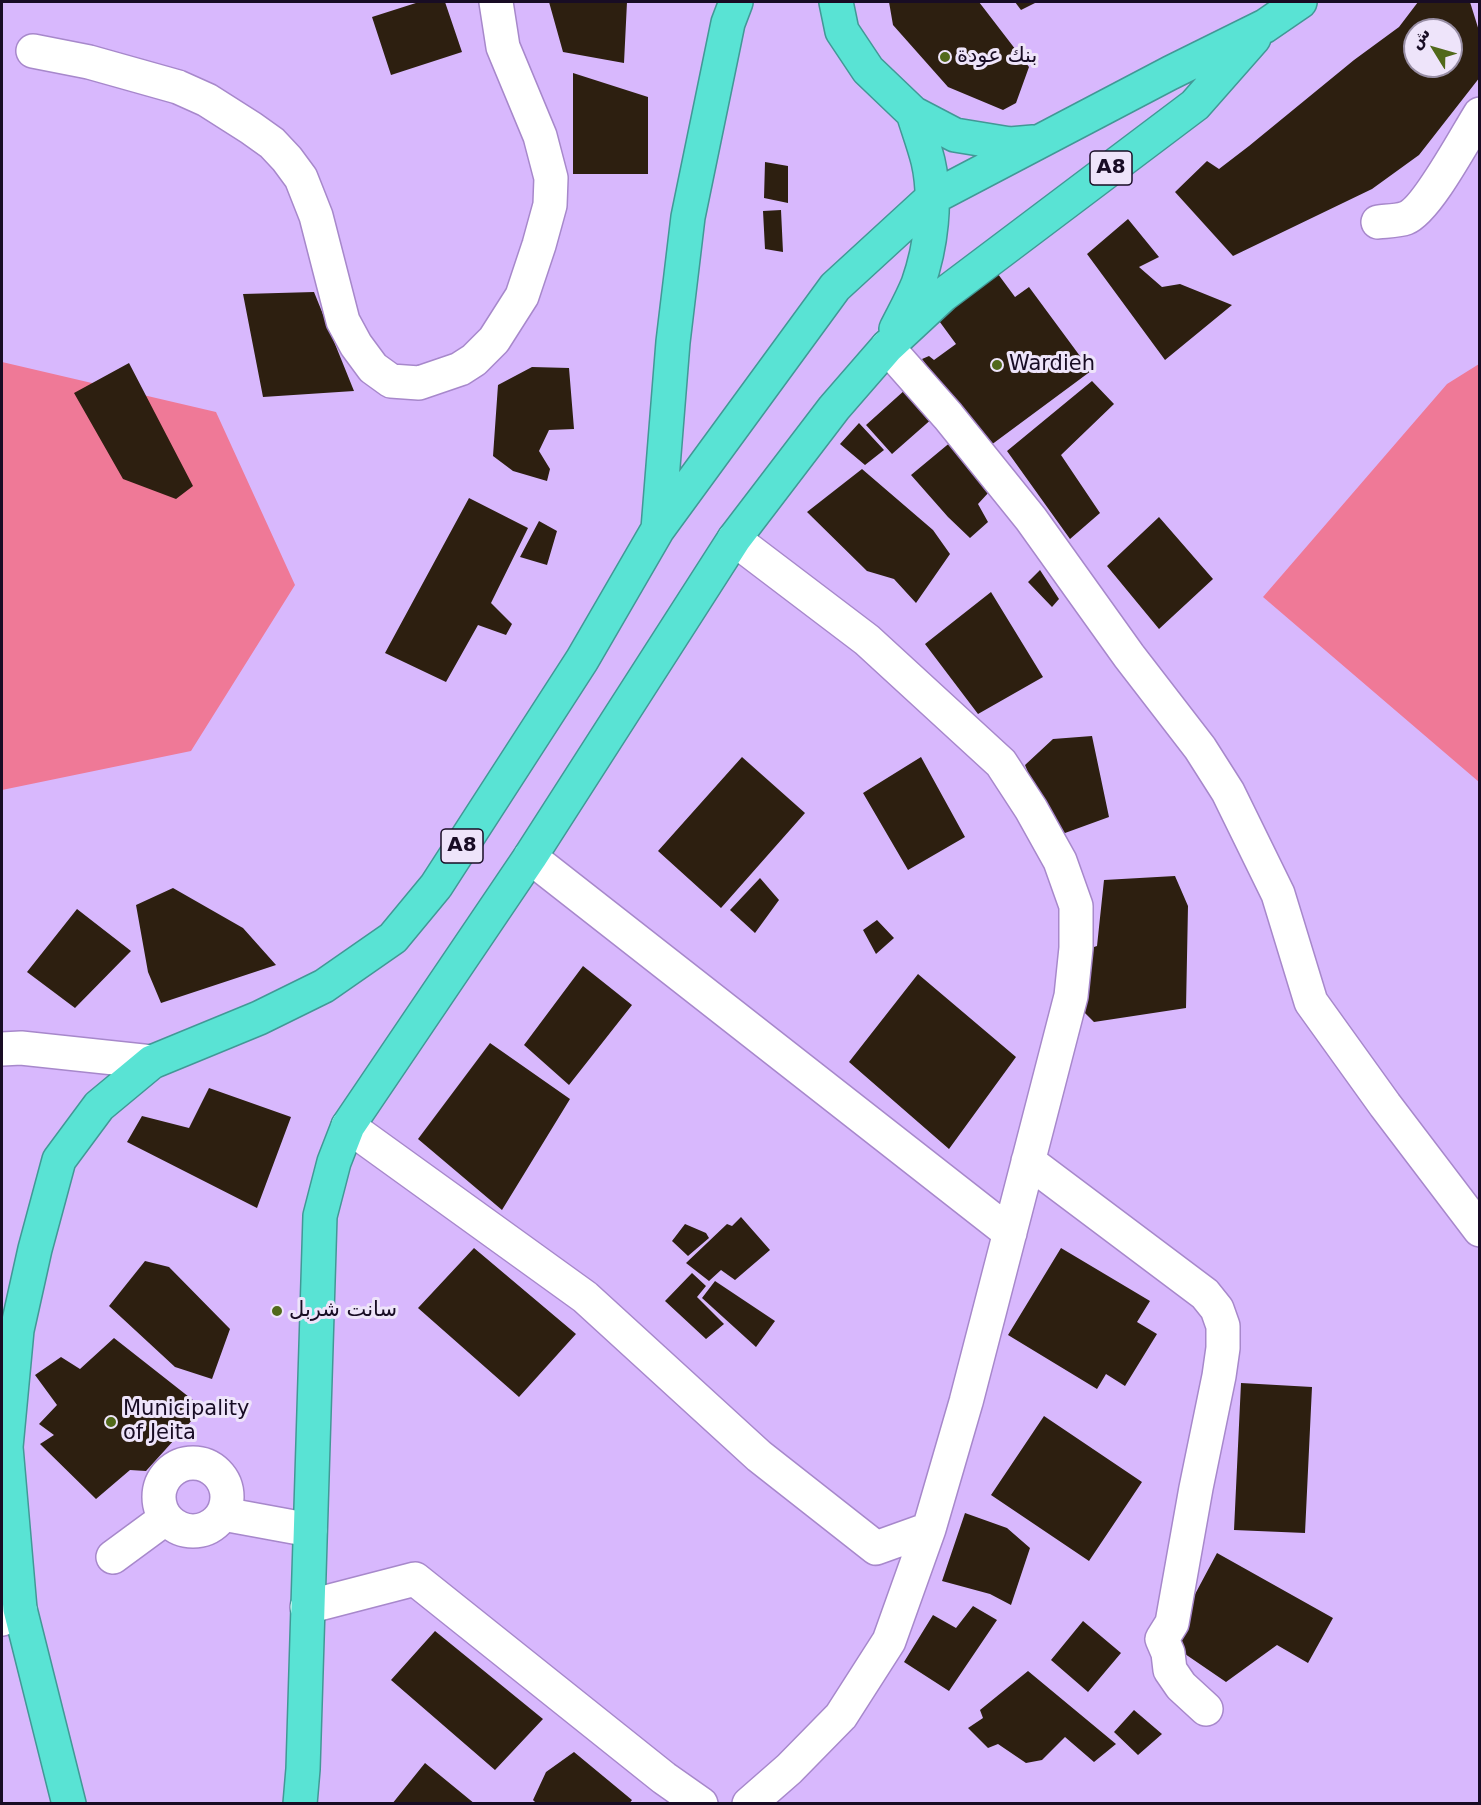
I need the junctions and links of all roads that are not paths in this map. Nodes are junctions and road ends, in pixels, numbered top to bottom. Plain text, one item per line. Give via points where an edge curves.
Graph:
1 (496, 2) edge
2 (736, 2) edge
3 (836, 2) edge
4 (1299, 2) edge
5 (1265, 26) junction
6 (33, 51) dead end
7 (913, 113) junction
8 (1479, 114) edge
9 (1038, 142) junction
10 (932, 198) junction
11 (1378, 222) dead end
12 (887, 347) junction
13 (658, 529) junction
14 (734, 539) junction
15 (530, 857) junction
16 (2, 1049) edge
17 (152, 1062) junction
18 (348, 1126) junction
19 (1029, 1161) junction
20 (1479, 1230) edge
21 (1011, 1233) junction
22 (223, 1514) junction
23 (166, 1518) junction
24 (929, 1529) junction
25 (310, 1530) junction
26 (113, 1557) dead end
27 (308, 1607) junction
28 (11, 1614) edge
29 (1206, 1709) dead end
30 (69, 1803) edge
31 (300, 1803) edge
32 (701, 1803) edge
33 (749, 1803) edge

1 - 6 street via 503,47 540,136 551,178 550,205 522,296 494,340 460,369 419,382 392,381 373,368 356,345 343,321 316,216 301,178 272,143 207,100 178,87
2 - 13 highway via 728,23 688,217
3 - 7 highway via 842,31 868,70
4 - 5 highway, A8
5 - 9 highway, A8
5 - 12 highway, A8 via 1195,105 943,295
7 - 9 highway via 954,135 1010,144
7 - 10 highway via 928,162
8 - 11 street via 1423,204 1407,218
9 - 10 highway, A8
10 - 12 highway via 925,262
10 - 13 highway, A8 via 835,287
12 - 14 highway via 834,408
12 - 20 street via 1031,519 1200,748 1228,792 1278,894 1311,1002
13 - 17 highway, A8 via 582,660 449,867 393,938 324,986
14 - 15 highway
14 - 19 street via 867,639 1001,763 1060,861 1076,906 1075,960 1071,996
15 - 18 highway
15 - 21 street
16 - 17 street
17 - 28 highway, A8 via 99,1106 59,1160 35,1249 17,1330 6,1447
18 - 24 street via 585,1298 759,1456 876,1548
18 - 25 highway via 320,1216
19 - 21 street
19 - 29 street via 1205,1294 1217,1309 1223,1326 1220,1376 1172,1623 1162,1640 1170,1670
21 - 24 street
22 - 23 street via 214,1524 195,1531 176,1527
22 - 23 street via 228,1501 220,1475 210,1467 191,1462 172,1469 163,1480 160,1506
22 - 25 street
23 - 26 street
24 - 33 street via 889,1641 841,1716
25 - 27 highway
27 - 31 highway
27 - 32 street via 415,1579 664,1778
28 - 30 highway, A8

